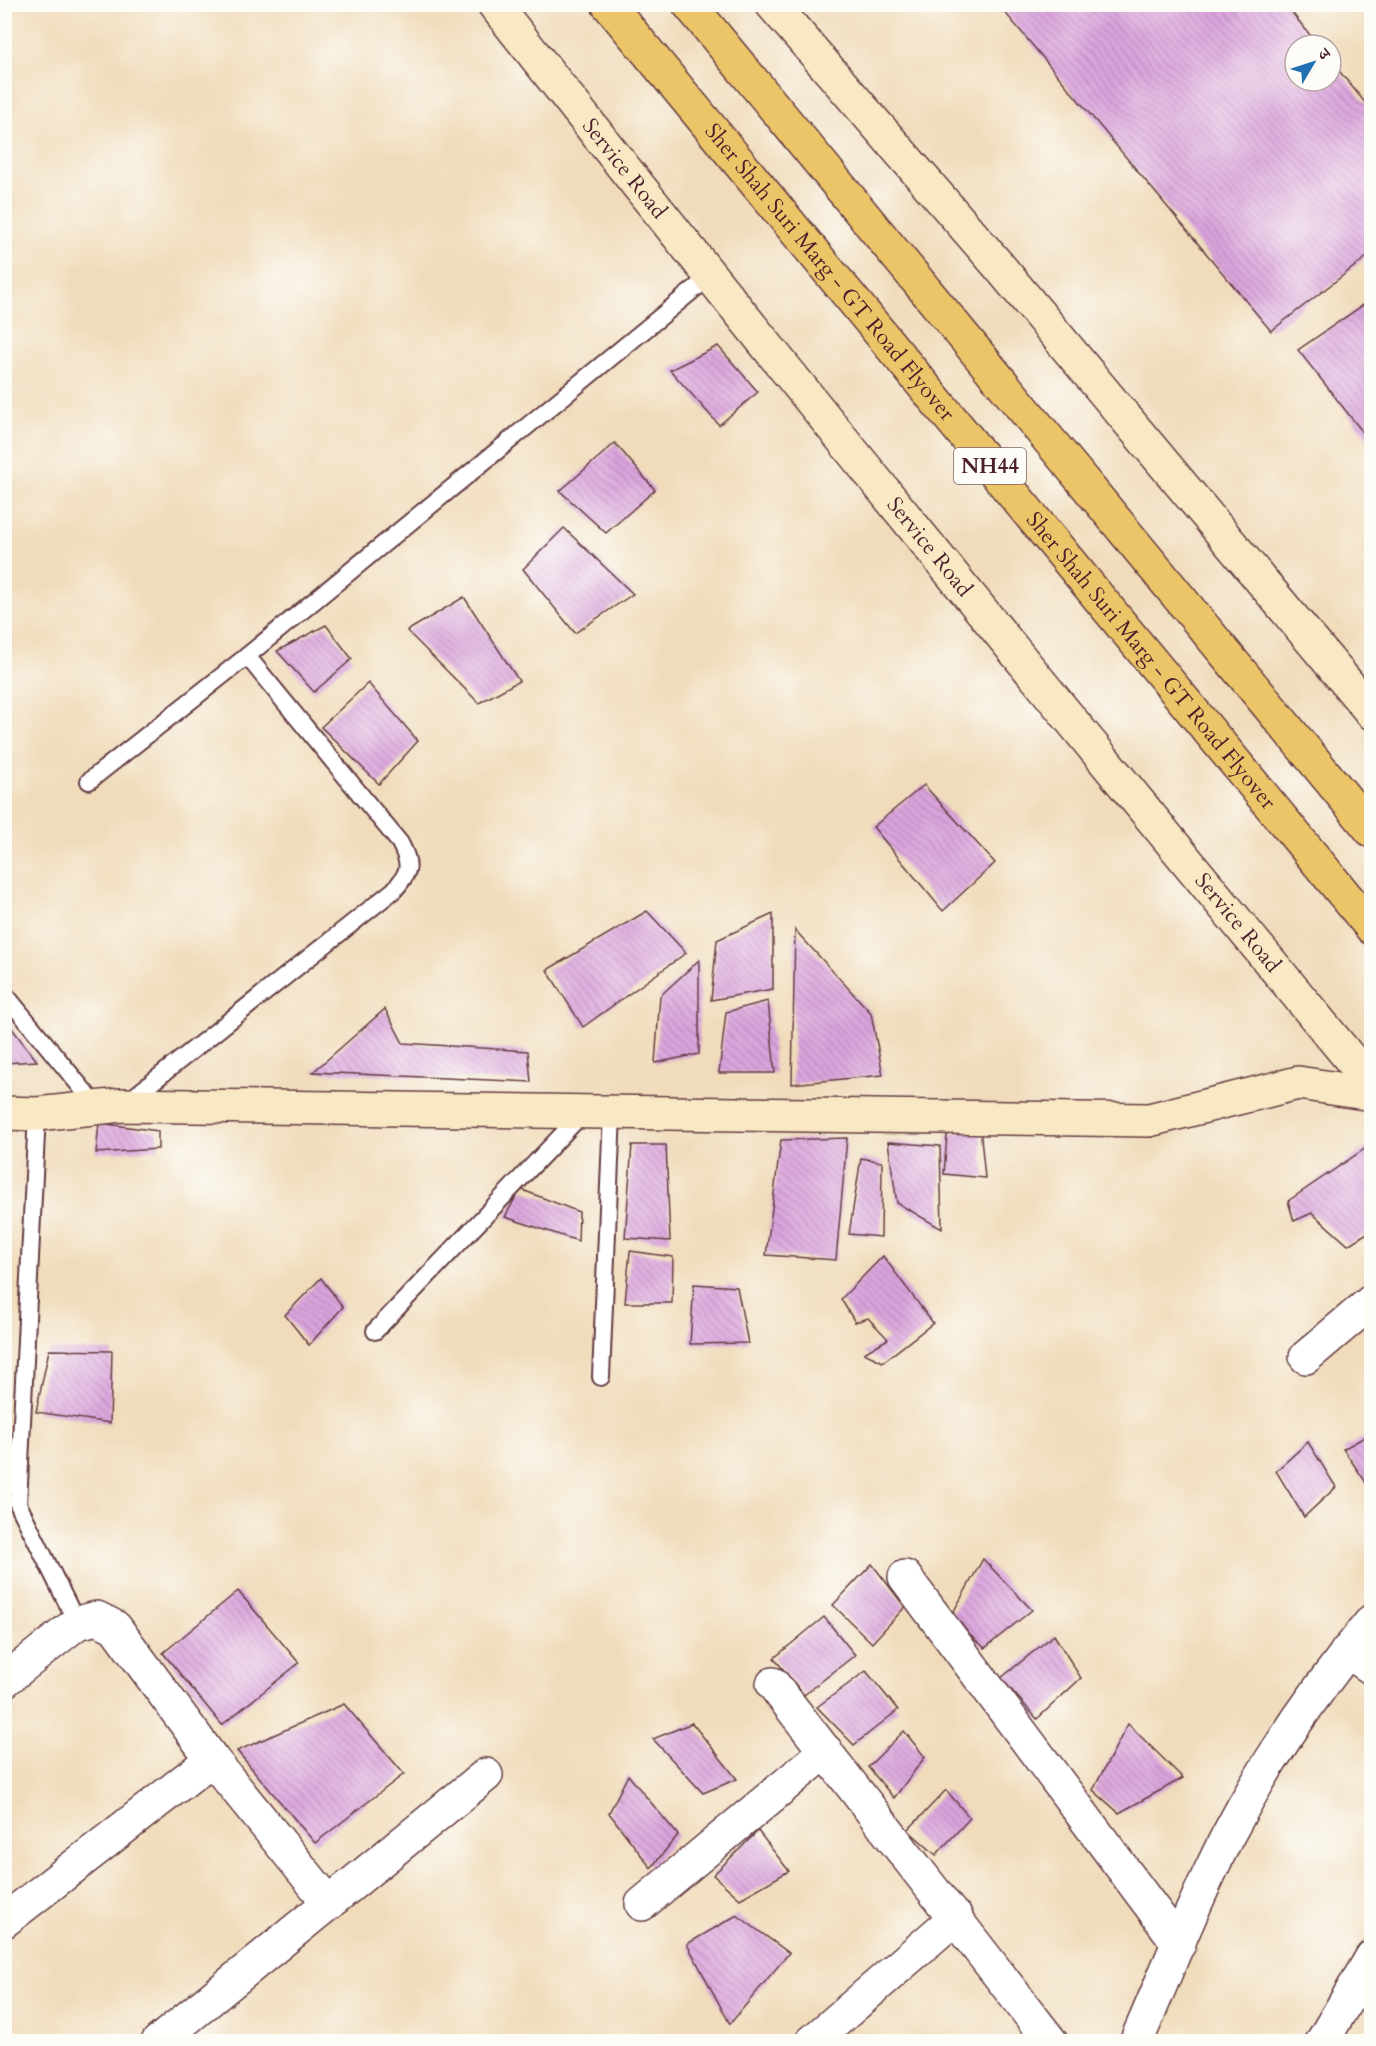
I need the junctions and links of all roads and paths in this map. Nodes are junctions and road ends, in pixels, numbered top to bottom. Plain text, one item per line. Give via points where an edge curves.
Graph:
1 (494, 4) edge
2 (608, 4) edge
3 (689, 4) edge
4 (772, 4) edge
5 (709, 277) junction
6 (247, 656) junction
7 (1371, 713) edge
8 (89, 782) dead end
9 (1371, 831) edge
10 (1371, 928) edge
11 (4, 993) edge
12 (1298, 1083) junction
13 (1371, 1085) edge
14 (1371, 1094) edge
15 (110, 1107) junction
16 (4, 1113) edge
17 (598, 1113) junction
18 (37, 1114) junction
19 (1371, 1118) edge
20 (1371, 1301) edge
21 (375, 1331) dead end
22 (1306, 1357) dead end
23 (601, 1377) dead end
24 (905, 1577) dead end
25 (1371, 1621) edge
26 (77, 1623) junction
27 (1359, 1660) edge
28 (4, 1681) edge
29 (773, 1684) dead end
30 (826, 1750) junction
31 (212, 1759) junction
32 (486, 1775) dead end
33 (329, 1903) junction
34 (642, 1905) dead end
35 (956, 1917) junction
36 (4, 1922) edge
37 (1179, 1944) junction
38 (1371, 1957) edge
39 (158, 2042) edge
40 (812, 2042) edge
41 (1051, 2042) edge
42 (1136, 2042) edge
43 (1322, 2042) edge

1 - 5 street, Service Road
2 - 10 highway, Sher Shah Suri Marg - GT Road Flyover / NH44
3 - 9 highway, NH44
4 - 7 street via 998,265
5 - 6 lane
5 - 13 street, Service Road
6 - 8 lane
6 - 15 lane via 400,843 408,860 407,875 394,890
11 - 15 lane
12 - 14 street
12 - 17 street via 1149,1120
12 - 19 street
15 - 17 street
15 - 18 street
16 - 18 street
17 - 21 lane
17 - 23 lane
18 - 26 lane via 18,1504
20 - 22 street
24 - 37 street
25 - 27 street
26 - 28 street
26 - 31 street via 97,1618 115,1627
27 - 37 street via 1295,1723 1259,1779 1226,1838
29 - 30 street
30 - 34 street
30 - 35 street
31 - 33 street
31 - 36 street
32 - 33 street
33 - 39 street
35 - 40 street
35 - 41 street
37 - 42 street
38 - 43 street

